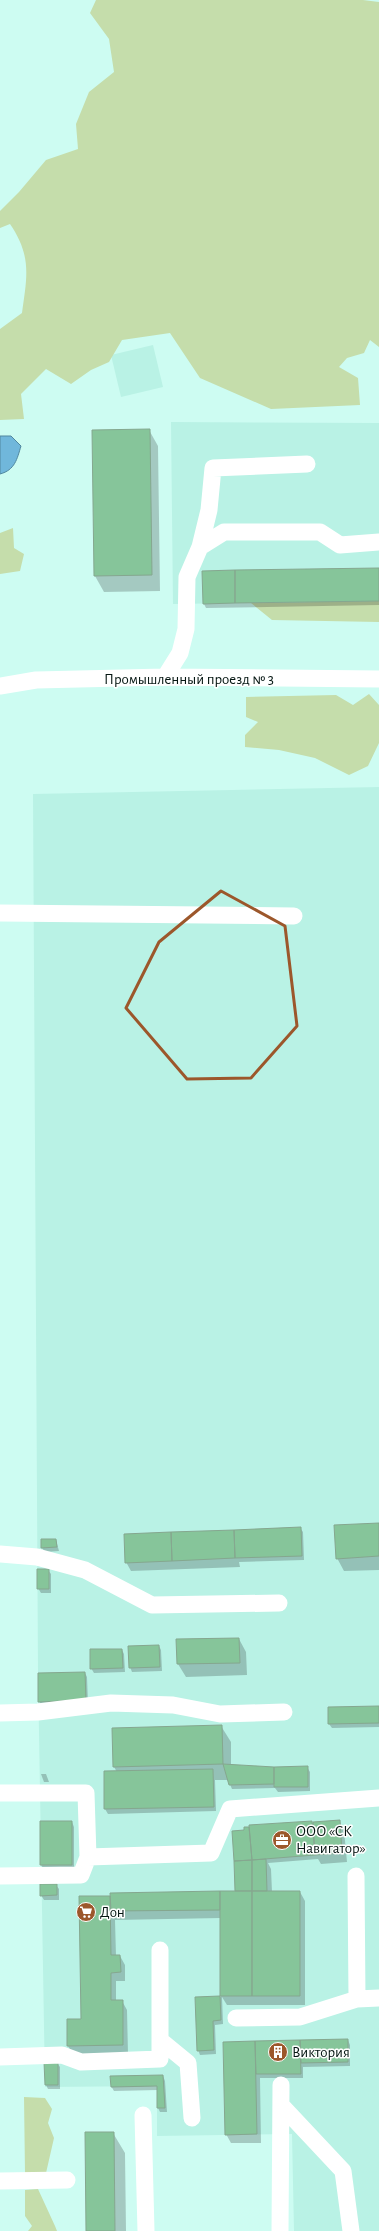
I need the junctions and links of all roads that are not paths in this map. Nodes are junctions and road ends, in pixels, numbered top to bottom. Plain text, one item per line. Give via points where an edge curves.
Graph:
1 (307, 464) dead end
2 (379, 542) edge
3 (200, 547) junction
4 (165, 677) junction
5 (379, 679) edge
6 (0, 686) edge
7 (0, 913) edge
8 (294, 916) dead end
9 (0, 1554) edge
10 (279, 1603) dead end
11 (284, 1712) dead end
12 (0, 1713) edge
13 (0, 1793) edge
14 (379, 1798) edge
15 (88, 1857) junction
16 (0, 1876) edge
17 (356, 1876) dead end
18 (160, 1950) dead end
19 (379, 1998) edge
20 (357, 1999) junction
21 (236, 2018) dead end
22 (160, 2040) junction
23 (0, 2057) edge
24 (281, 2085) dead end
25 (282, 2106) junction
26 (143, 2115) dead end
27 (192, 2118) dead end
28 (67, 2180) dead end
29 (0, 2181) edge
30 (146, 2231) edge
31 (280, 2231) edge
32 (351, 2231) edge

1 - 3 street via 213,468 209,510
2 - 3 street via 340,545 320,532 224,532
3 - 4 street via 187,577 186,629 180,653
4 - 5 street, Промышленный проезд № 3
4 - 6 street, Промышленный проезд № 3 via 36,680
7 - 8 street
9 - 10 street via 37,1557 85,1570 152,1604
11 - 12 street via 220,1714 173,1705 111,1703 38,1712
13 - 15 street via 86,1793
14 - 15 street via 230,1808 211,1853
15 - 16 street via 81,1876
17 - 20 street
18 - 22 street
19 - 20 street
20 - 21 street via 300,2017
22 - 23 street via 160,2059 81,2062 62,2055
22 - 27 street via 188,2063
24 - 25 street
25 - 31 street
25 - 32 street via 343,2171
26 - 30 street
28 - 29 street

